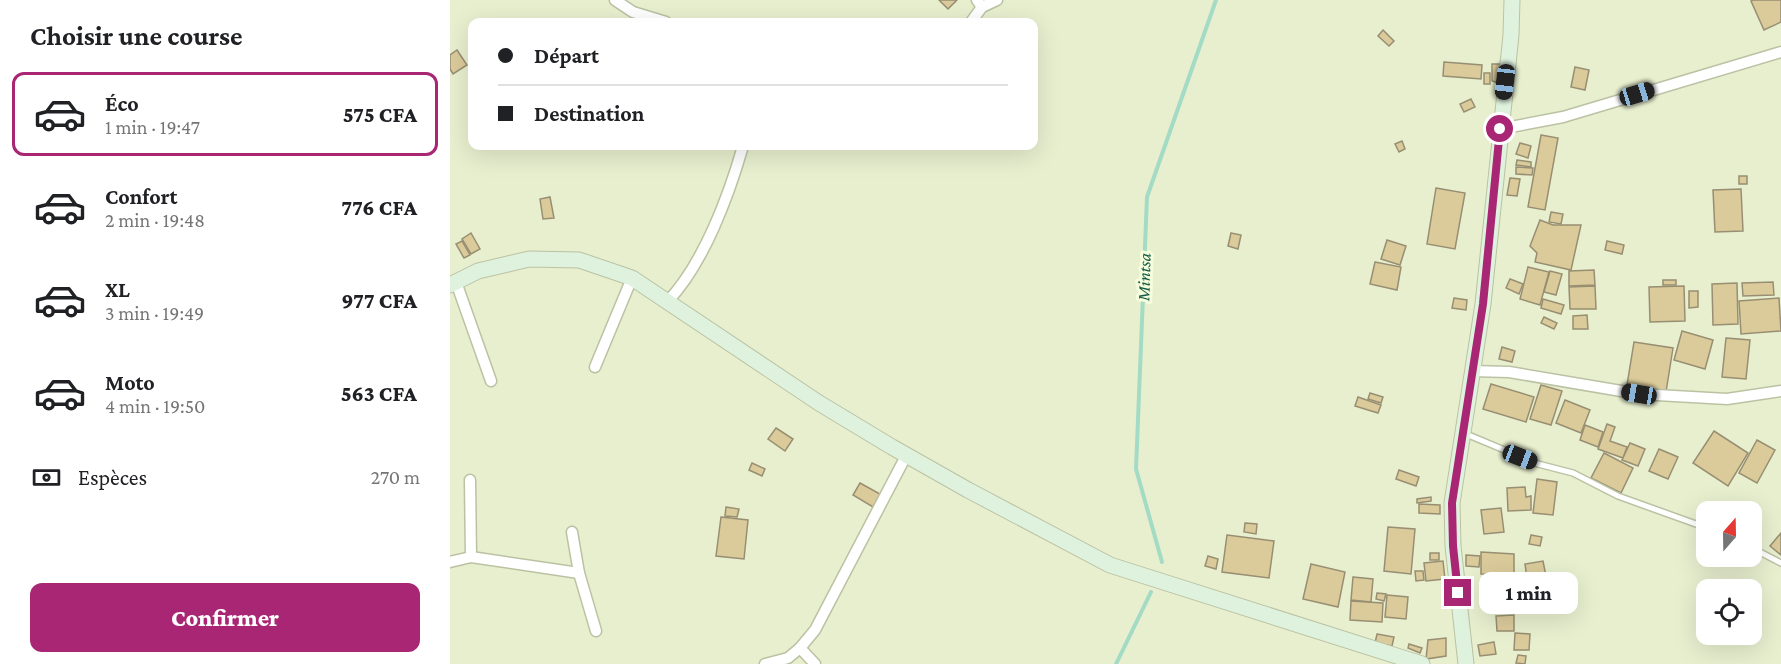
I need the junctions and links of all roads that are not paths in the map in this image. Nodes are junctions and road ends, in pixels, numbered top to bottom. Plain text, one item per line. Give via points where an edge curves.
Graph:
1 (615, 0) edge
2 (997, 0) edge
3 (1512, 0) edge
4 (980, 3) edge
5 (653, 18) edge
6 (973, 18) edge
7 (1781, 52) edge
8 (1500, 129) junction
9 (741, 150) edge
10 (632, 278) junction
11 (453, 283) edge
12 (668, 301) junction
13 (595, 367) dead end
14 (1472, 371) junction
15 (491, 381) dead end
16 (1781, 391) edge
17 (1462, 432) junction
18 (906, 456) junction
19 (470, 480) dead end
20 (1696, 524) edge
21 (572, 532) dead end
22 (1762, 553) edge
23 (471, 557) junction
24 (450, 562) edge
25 (1781, 563) edge
26 (579, 573) junction
27 (596, 631) dead end
28 (800, 648) junction
29 (765, 664) edge
30 (815, 664) edge
31 (1422, 664) edge
32 (1466, 664) edge

1 - 5 street via 633,12
2 - 4 street
3 - 8 street
4 - 6 street
7 - 8 street via 1563,117
8 - 14 street via 1483,304
9 - 12 street via 708,240 681,288
10 - 11 street via 579,260 529,259 478,271
10 - 12 street
10 - 13 street
11 - 15 street
12 - 18 street via 819,403
14 - 16 street via 1509,372 1639,394 1727,399
14 - 17 street
17 - 20 lane
17 - 32 street via 1452,503
18 - 28 street via 815,630
18 - 31 street via 1110,565
19 - 23 street
21 - 26 street
22 - 25 lane
23 - 24 street
23 - 26 street
26 - 27 street
28 - 29 street via 788,658
28 - 30 street

